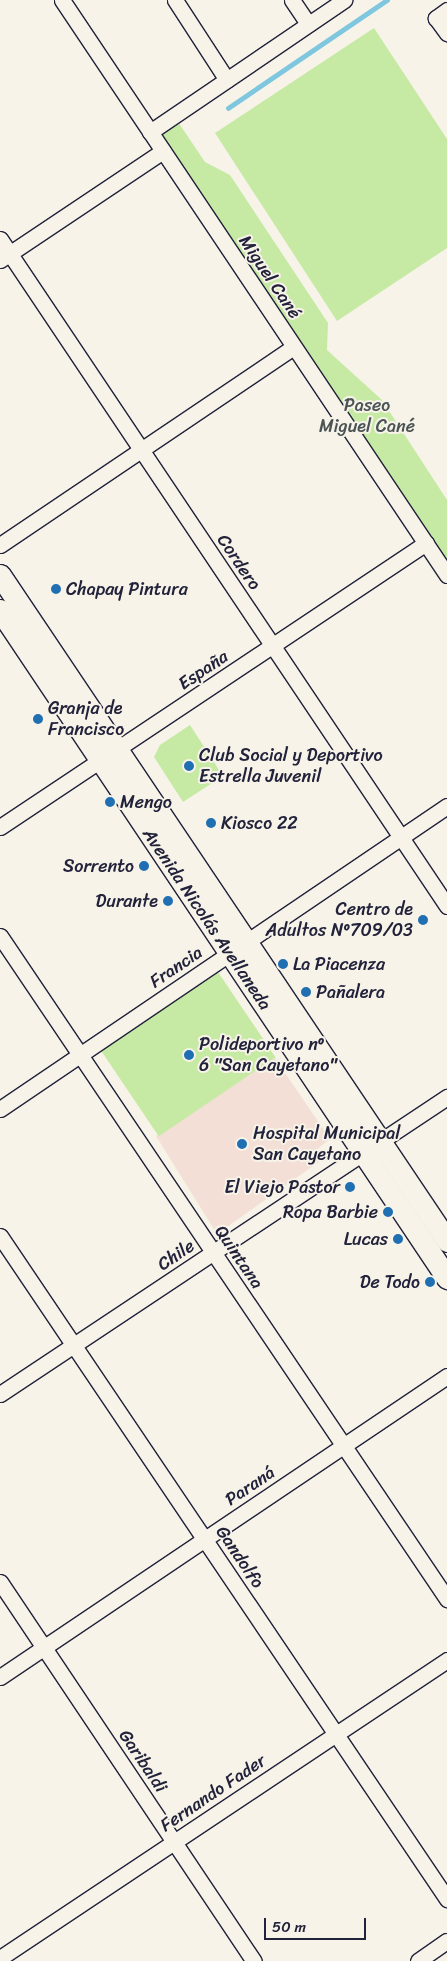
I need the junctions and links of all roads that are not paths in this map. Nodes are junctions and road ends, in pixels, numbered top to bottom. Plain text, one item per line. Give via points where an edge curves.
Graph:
1 (62, 0) edge
2 (175, 0) edge
3 (292, 0) edge
4 (344, 0) edge
5 (447, 10) edge
6 (308, 24) junction
7 (447, 33) edge
8 (226, 80) junction
9 (150, 132) junction
10 (163, 150) junction
11 (0, 239) edge
12 (5, 257) edge
13 (293, 347) junction
14 (142, 450) junction
15 (426, 543) junction
16 (0, 546) edge
17 (0, 575) edge
18 (447, 575) edge
19 (0, 610) edge
20 (272, 646) junction
21 (109, 755) junction
22 (447, 806) edge
23 (0, 827) edge
24 (401, 837) junction
25 (447, 906) edge
26 (0, 936) edge
27 (238, 947) junction
28 (80, 1055) junction
29 (447, 1097) edge
30 (0, 1109) edge
31 (372, 1147) junction
32 (0, 1236) edge
33 (447, 1241) edge
34 (213, 1252) junction
35 (447, 1278) edge
36 (74, 1344) junction
37 (447, 1376) edge
38 (0, 1394) edge
39 (344, 1446) junction
40 (205, 1539) junction
41 (0, 1582) edge
42 (447, 1599) edge
43 (44, 1648) junction
44 (447, 1660) edge
45 (0, 1677) edge
46 (336, 1734) junction
47 (174, 1842) junction
48 (447, 1898) edge
49 (447, 1941) edge
50 (0, 1958) edge
51 (254, 1961) edge
52 (418, 1961) edge

1 - 9 street, Miguel Cané
2 - 8 street
3 - 6 street
4 - 6 street
5 - 7 street via 436,18
6 - 8 street
8 - 9 street
9 - 10 street, Miguel Cané
10 - 12 street
10 - 13 street, Miguel Cané
11 - 12 street, Cordero
12 - 14 street, Cordero
13 - 14 street
13 - 15 street, Miguel Cané
14 - 16 street
14 - 20 street, Cordero
15 - 18 street, Miguel Cané
15 - 20 street, España
17 - 21 main road, Avenida Nicolás Avellaneda
19 - 21 main road, Avenida Nicolás Avellaneda
20 - 21 street, España
20 - 24 street, Cordero
21 - 23 street, España
21 - 27 main road, Avenida Nicolás Avellaneda
22 - 24 street, Francia
24 - 25 street, Cordero
24 - 27 street, Francia
26 - 28 street, Quintana
27 - 28 street, Francia
27 - 31 main road, Avenida Nicolás Avellaneda
28 - 30 street, Francia
28 - 34 street, Quintana
29 - 31 street, Chile
31 - 33 main road, Avenida Nicolás Avellaneda
31 - 34 street, Chile
31 - 35 main road, Avenida Nicolás Avellaneda
32 - 36 street, Gandolfo
34 - 36 street, Chile
34 - 39 street, Quintana
36 - 38 street, Chile
36 - 40 street, Gandolfo
37 - 39 street, Paraná
39 - 40 street, Paraná
39 - 42 street, Quintana
40 - 43 street, Paraná
40 - 46 street, Gandolfo
41 - 43 street, Garibaldi
43 - 45 street, Paraná
43 - 47 street, Garibaldi
44 - 46 street, Fernando Fader
46 - 47 street, Fernando Fader
46 - 48 street, Gandolfo
47 - 50 street, Fernando Fader
47 - 51 street, Garibaldi
49 - 52 street

